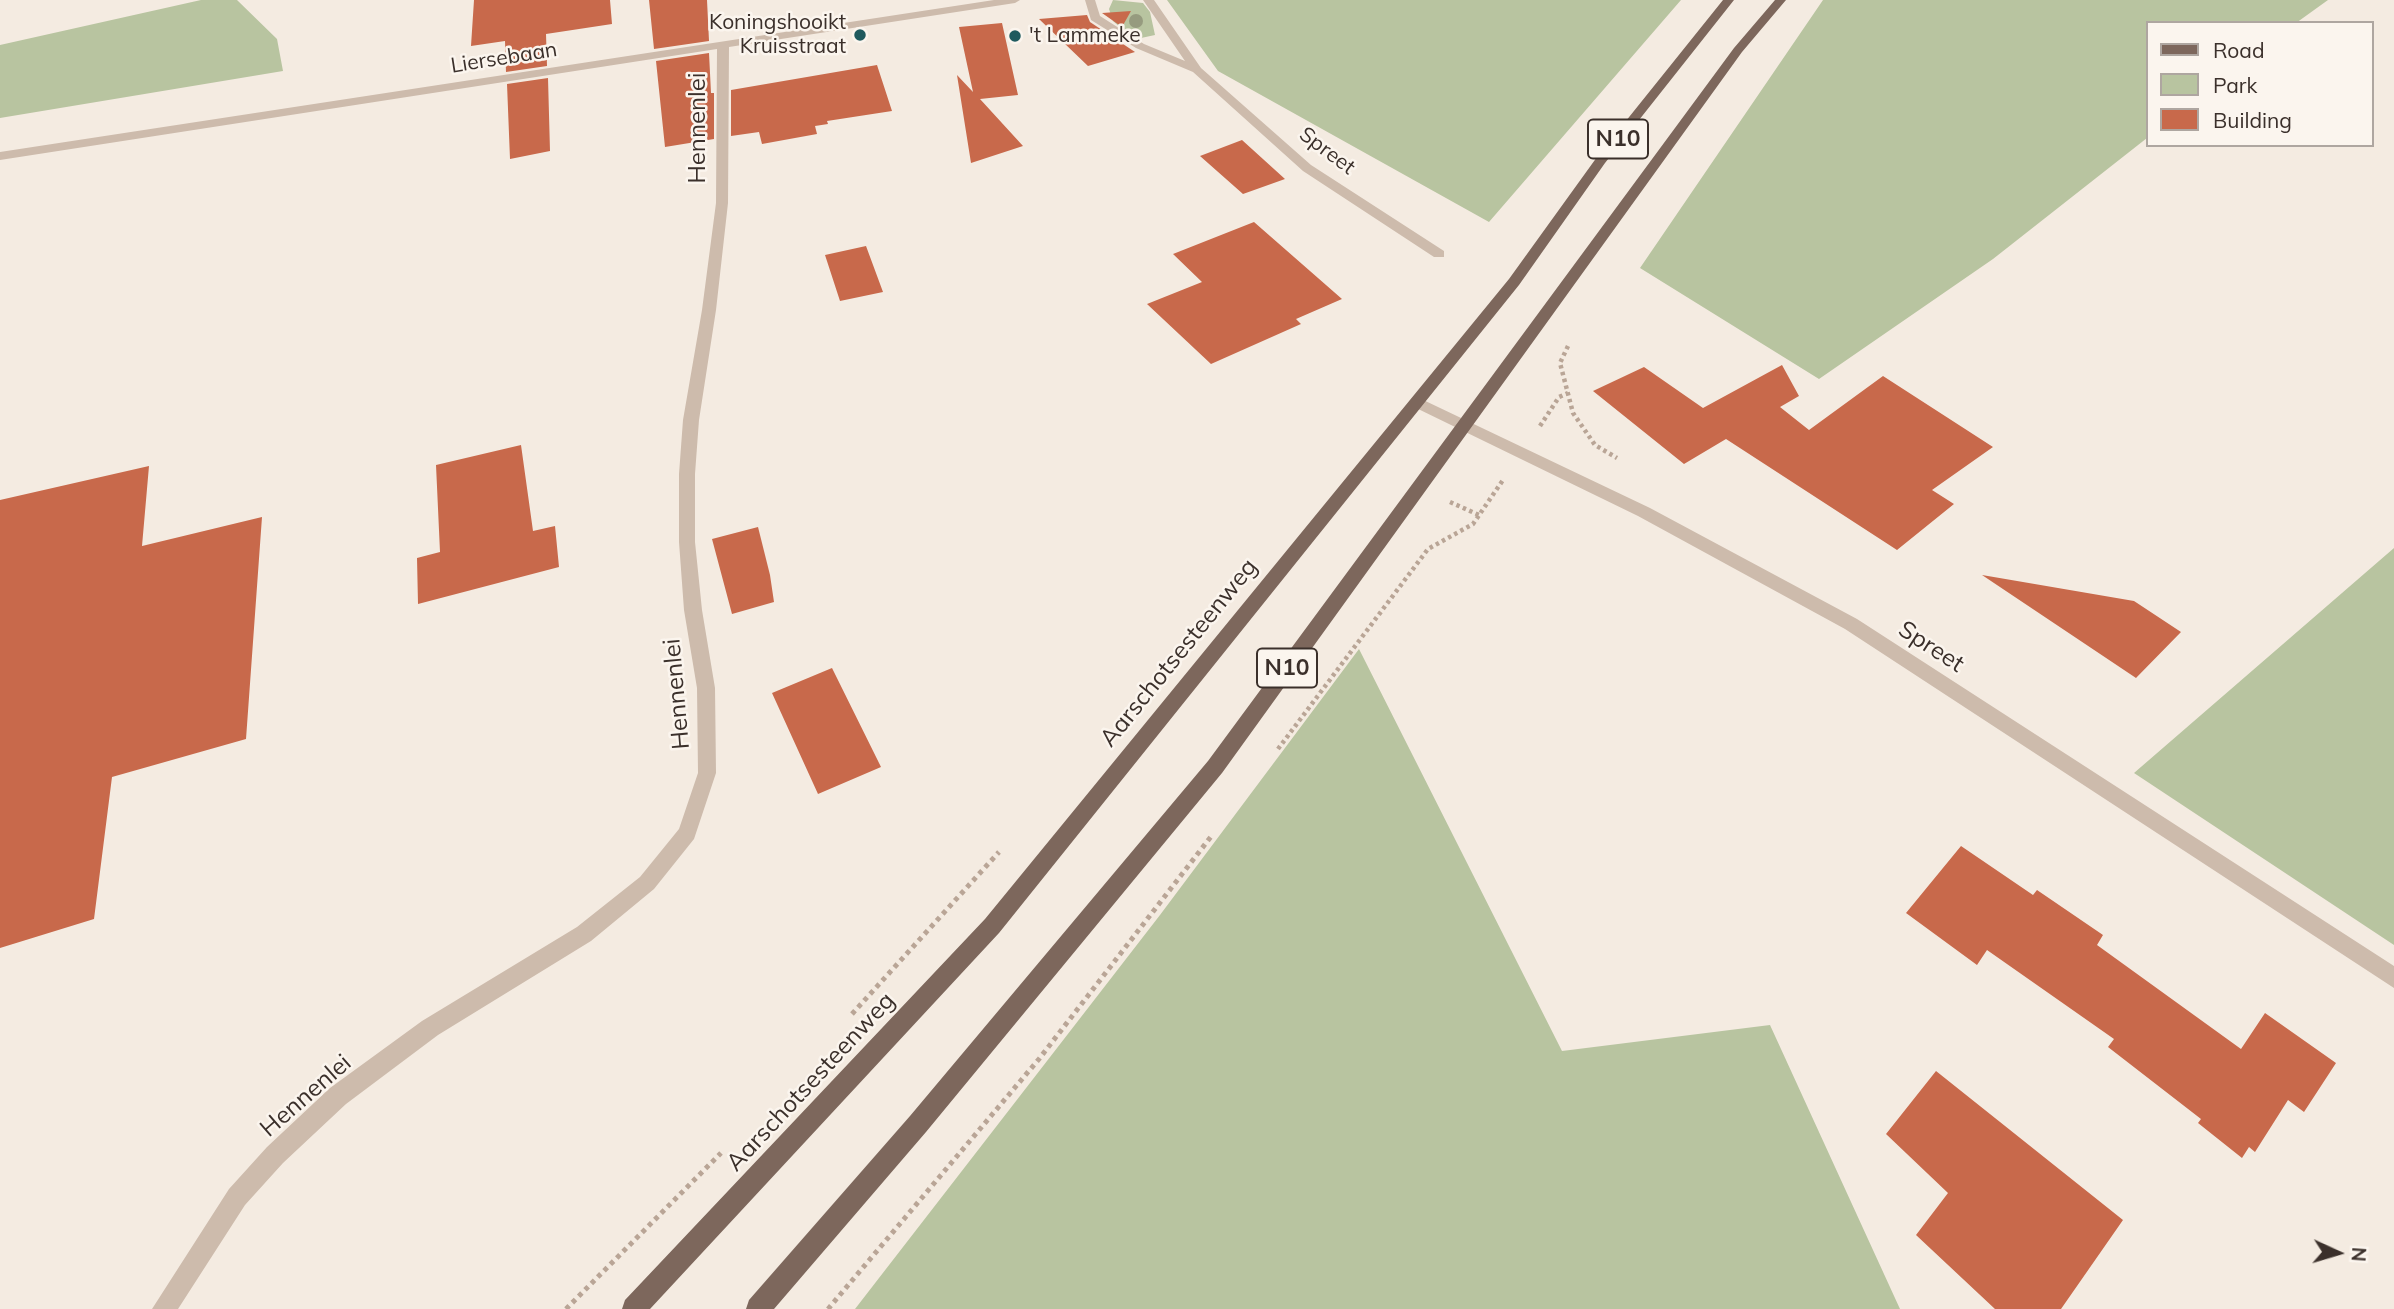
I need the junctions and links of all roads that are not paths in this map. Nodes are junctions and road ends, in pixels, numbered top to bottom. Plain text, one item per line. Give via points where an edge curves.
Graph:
1 (1015, 0) edge
2 (1090, 0) edge
3 (1148, 0) edge
4 (1729, 0) edge
5 (1781, 0) edge
6 (723, 44) junction
7 (1197, 70) junction
8 (0, 156) edge
9 (1439, 254) dead end
10 (1417, 402) junction
11 (1466, 423) junction
12 (2394, 978) edge
13 (164, 1309) edge
14 (634, 1309) edge
15 (758, 1309) edge

1 - 6 street, Liersebaan
2 - 7 street, Spreet via 1095,18 1140,47
3 - 7 street, Spreet
4 - 10 main road, Aarschotsesteenweg / N10
5 - 11 main road, N10 via 1738,50
6 - 8 street, Liersebaan
6 - 13 street, Hennenlei via 722,203 687,474 693,610 706,688 707,773 687,833 646,883 584,934 430,1028 338,1096 237,1197
7 - 9 street, Spreet via 1307,168
10 - 11 street, Spreet
10 - 14 main road, Aarschotsesteenweg / N10 via 992,926
11 - 12 street, Spreet via 1851,624
11 - 15 main road, N10 via 1215,767

